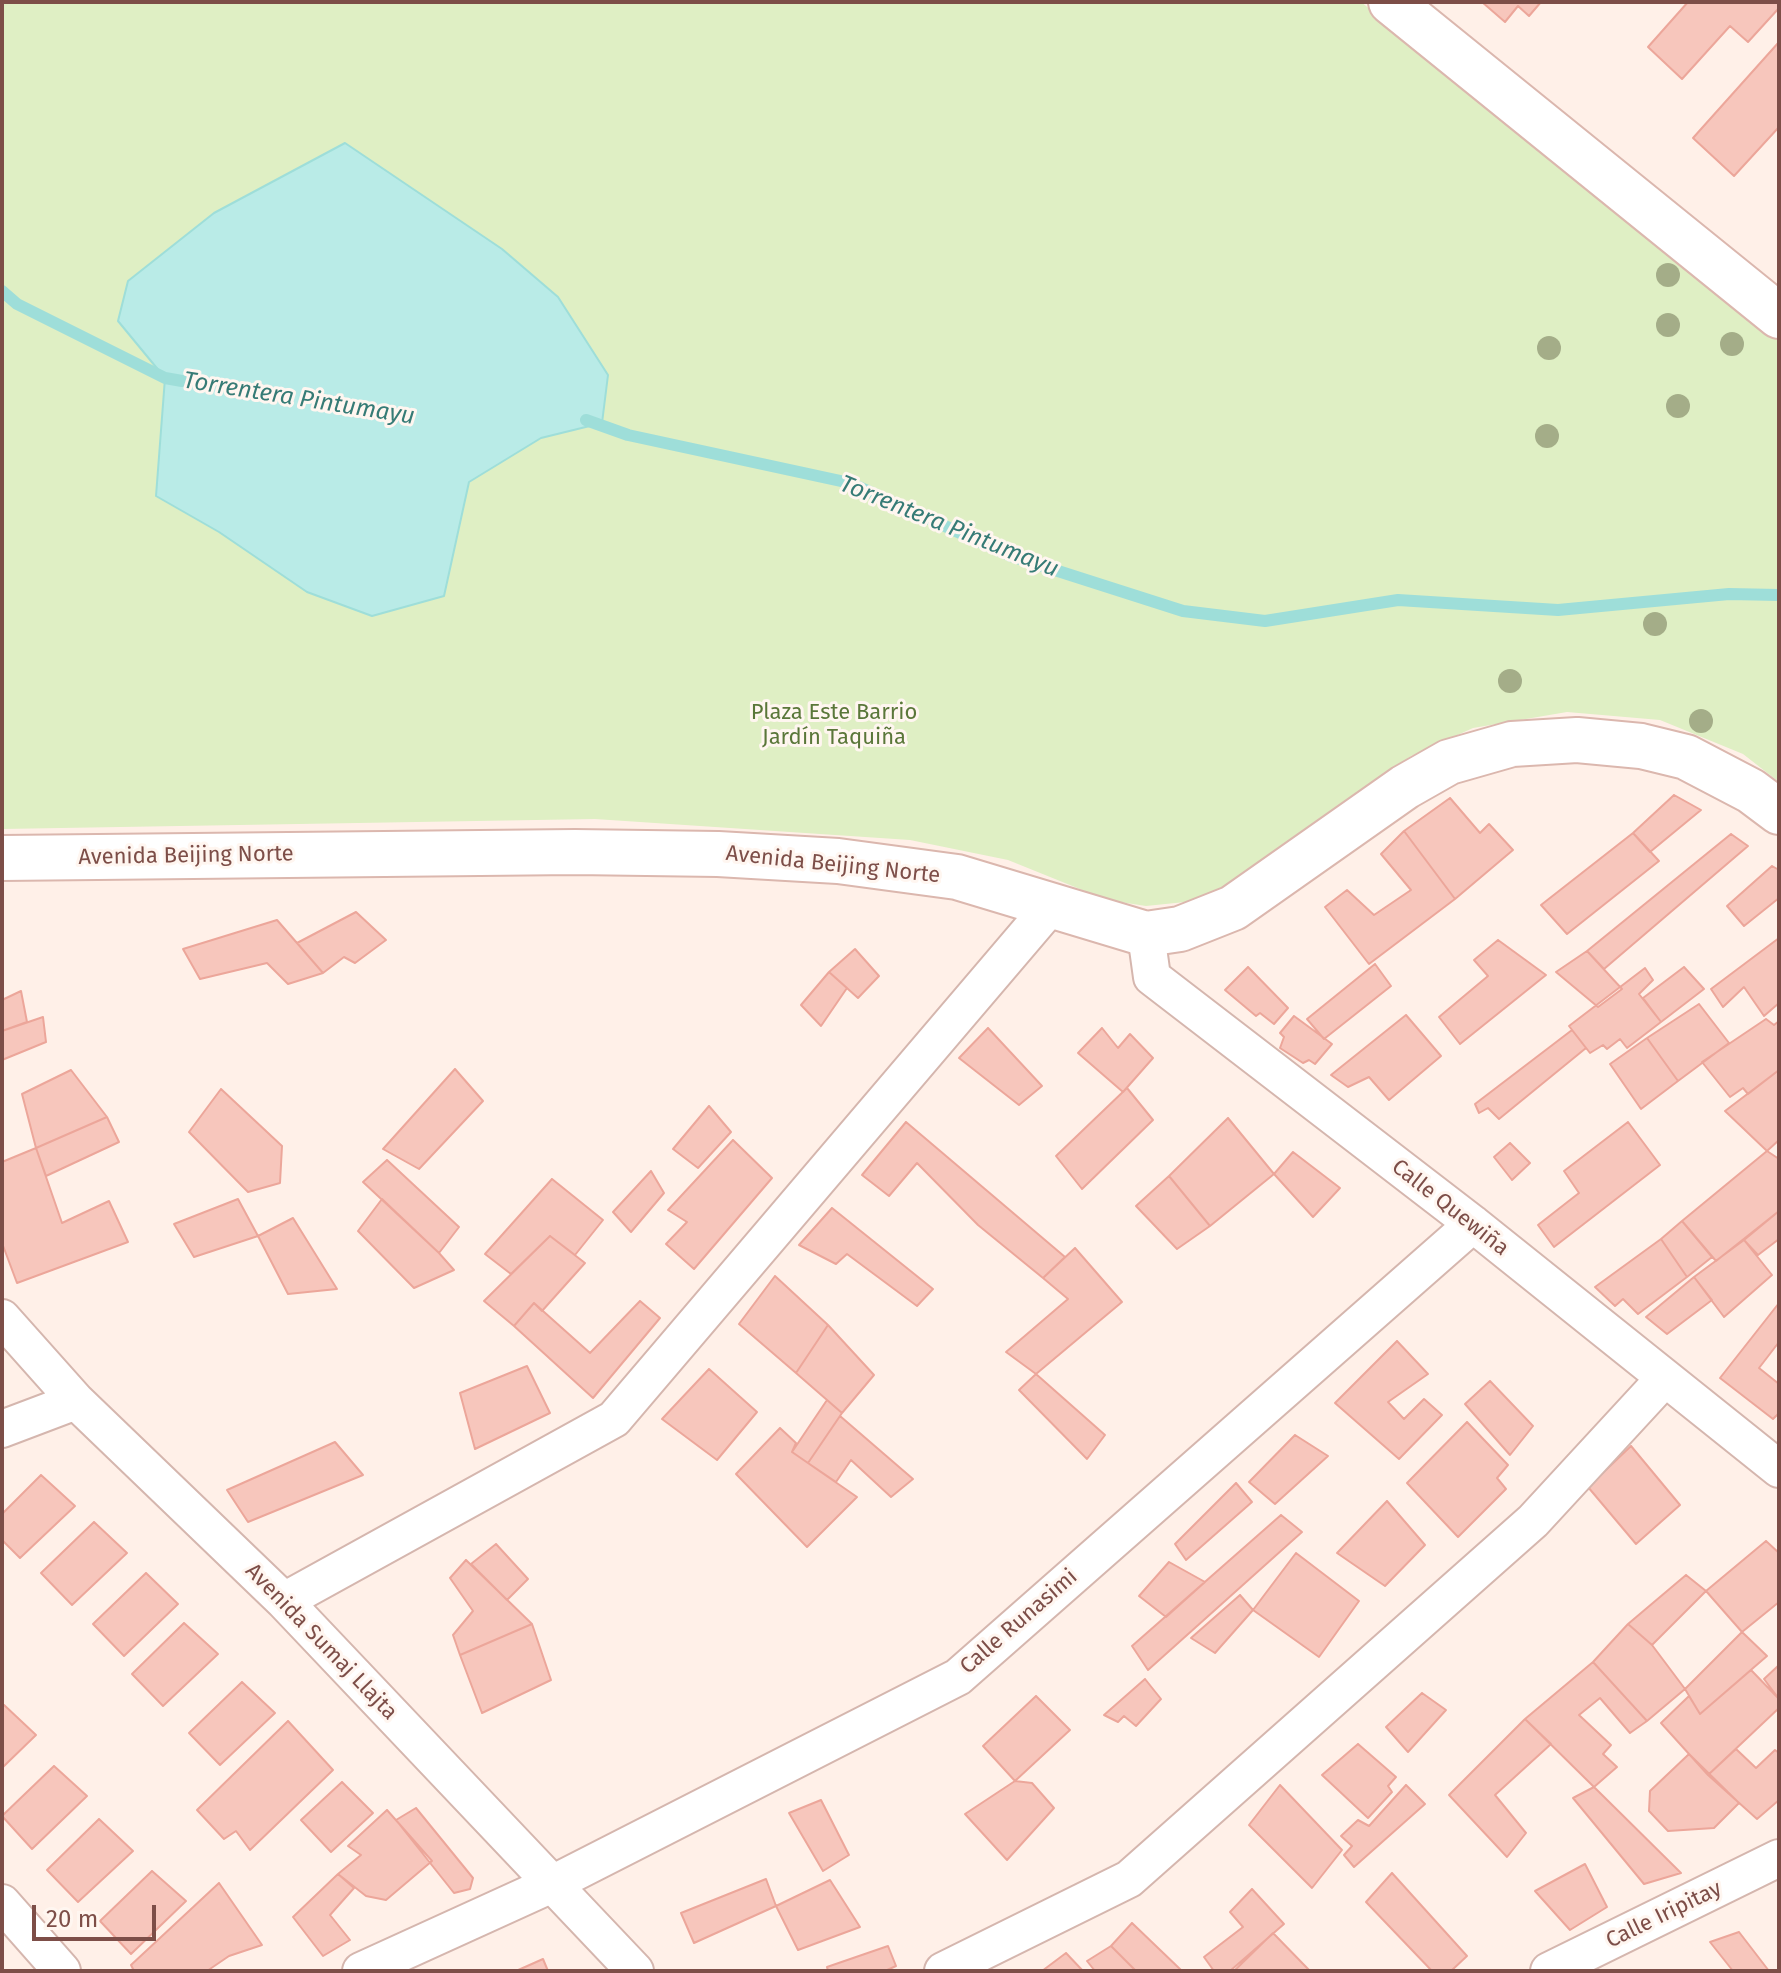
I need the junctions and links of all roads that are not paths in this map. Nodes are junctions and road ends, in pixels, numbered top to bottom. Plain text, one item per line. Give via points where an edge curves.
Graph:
1 (1391, 2) edge
2 (1779, 316) edge
3 (1779, 812) edge
4 (2, 858) edge
5 (1050, 907) junction
6 (1146, 934) junction
7 (1473, 1224) junction
8 (2, 1318) edge
9 (1664, 1379) junction
10 (76, 1401) junction
11 (2, 1429) edge
12 (1779, 1469) edge
13 (284, 1601) junction
14 (1779, 1858) edge
15 (552, 1884) junction
16 (2, 1903) edge
17 (62, 1971) edge
18 (361, 1971) edge
19 (635, 1971) edge
20 (943, 1971) edge
21 (1549, 1971) edge

1 - 2 street
3 - 6 street, Avenida Beijing Norte via 1686,757 1577,740 1512,744 1449,762 1405,787 1233,908 1180,929
4 - 5 street, Avenida Beijing Norte via 718,854 838,861 957,877
5 - 6 street, Avenida Beijing Norte
5 - 13 street via 614,1419
6 - 7 street, Calle Quewiña via 1152,977
7 - 9 street, Calle Quewiña
7 - 15 street, Calle Runasimi via 958,1677
8 - 10 street, Avenida Sumaj Llajta
9 - 12 street, Calle Quewiña
9 - 20 street via 1533,1521 1129,1879
10 - 11 street
10 - 13 street, Avenida Sumaj Llajta
13 - 15 street, Avenida Sumaj Llajta
14 - 21 street, Calle Iripitay
15 - 18 street, Calle Runasimi
15 - 19 street, Avenida Sumaj Llajta
16 - 17 street

